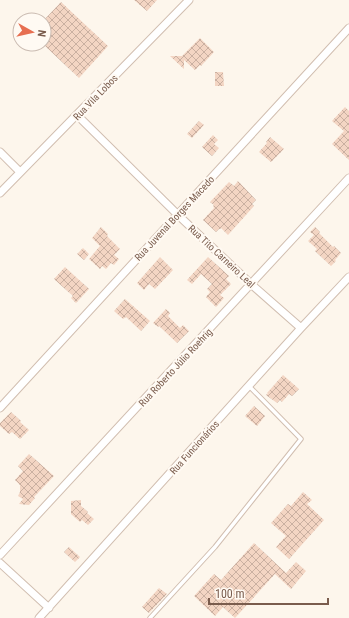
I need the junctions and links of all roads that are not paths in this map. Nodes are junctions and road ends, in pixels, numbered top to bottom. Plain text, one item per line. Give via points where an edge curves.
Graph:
1 (189, 0) edge
2 (349, 28) edge
3 (77, 115) junction
4 (0, 152) edge
5 (20, 172) junction
6 (349, 178) edge
7 (0, 193) edge
8 (178, 215) junction
9 (349, 277) edge
10 (251, 284) junction
11 (301, 328) junction
12 (248, 386) junction
13 (0, 408) edge
14 (0, 555) edge
15 (0, 563) edge
16 (49, 608) junction
17 (40, 618) edge
18 (150, 618) edge

1 - 3 street, Rua Vila Lobos
2 - 8 street, Rua Juvenal Borges Macedo
3 - 5 street, Rua Vila Lobos
3 - 8 street, Rua Tito Carneiro Leal
4 - 5 street
5 - 7 street, Rua Vila Lobos
6 - 10 street, Rua Roberto Júlio Roehrig
8 - 10 street, Rua Tito Carneiro Leal
8 - 13 street, Rua Juvenal Borges Macedo
9 - 11 street, Rua Funcionários
10 - 11 street, Rua Tito Carneiro Leal
10 - 14 street, Rua Roberto Júlio Roehrig
11 - 12 street, Rua Funcionários
12 - 16 street, Rua Funcionários
12 - 18 lane via 301,439 215,547
15 - 16 street
16 - 17 street, Rua Funcionários

